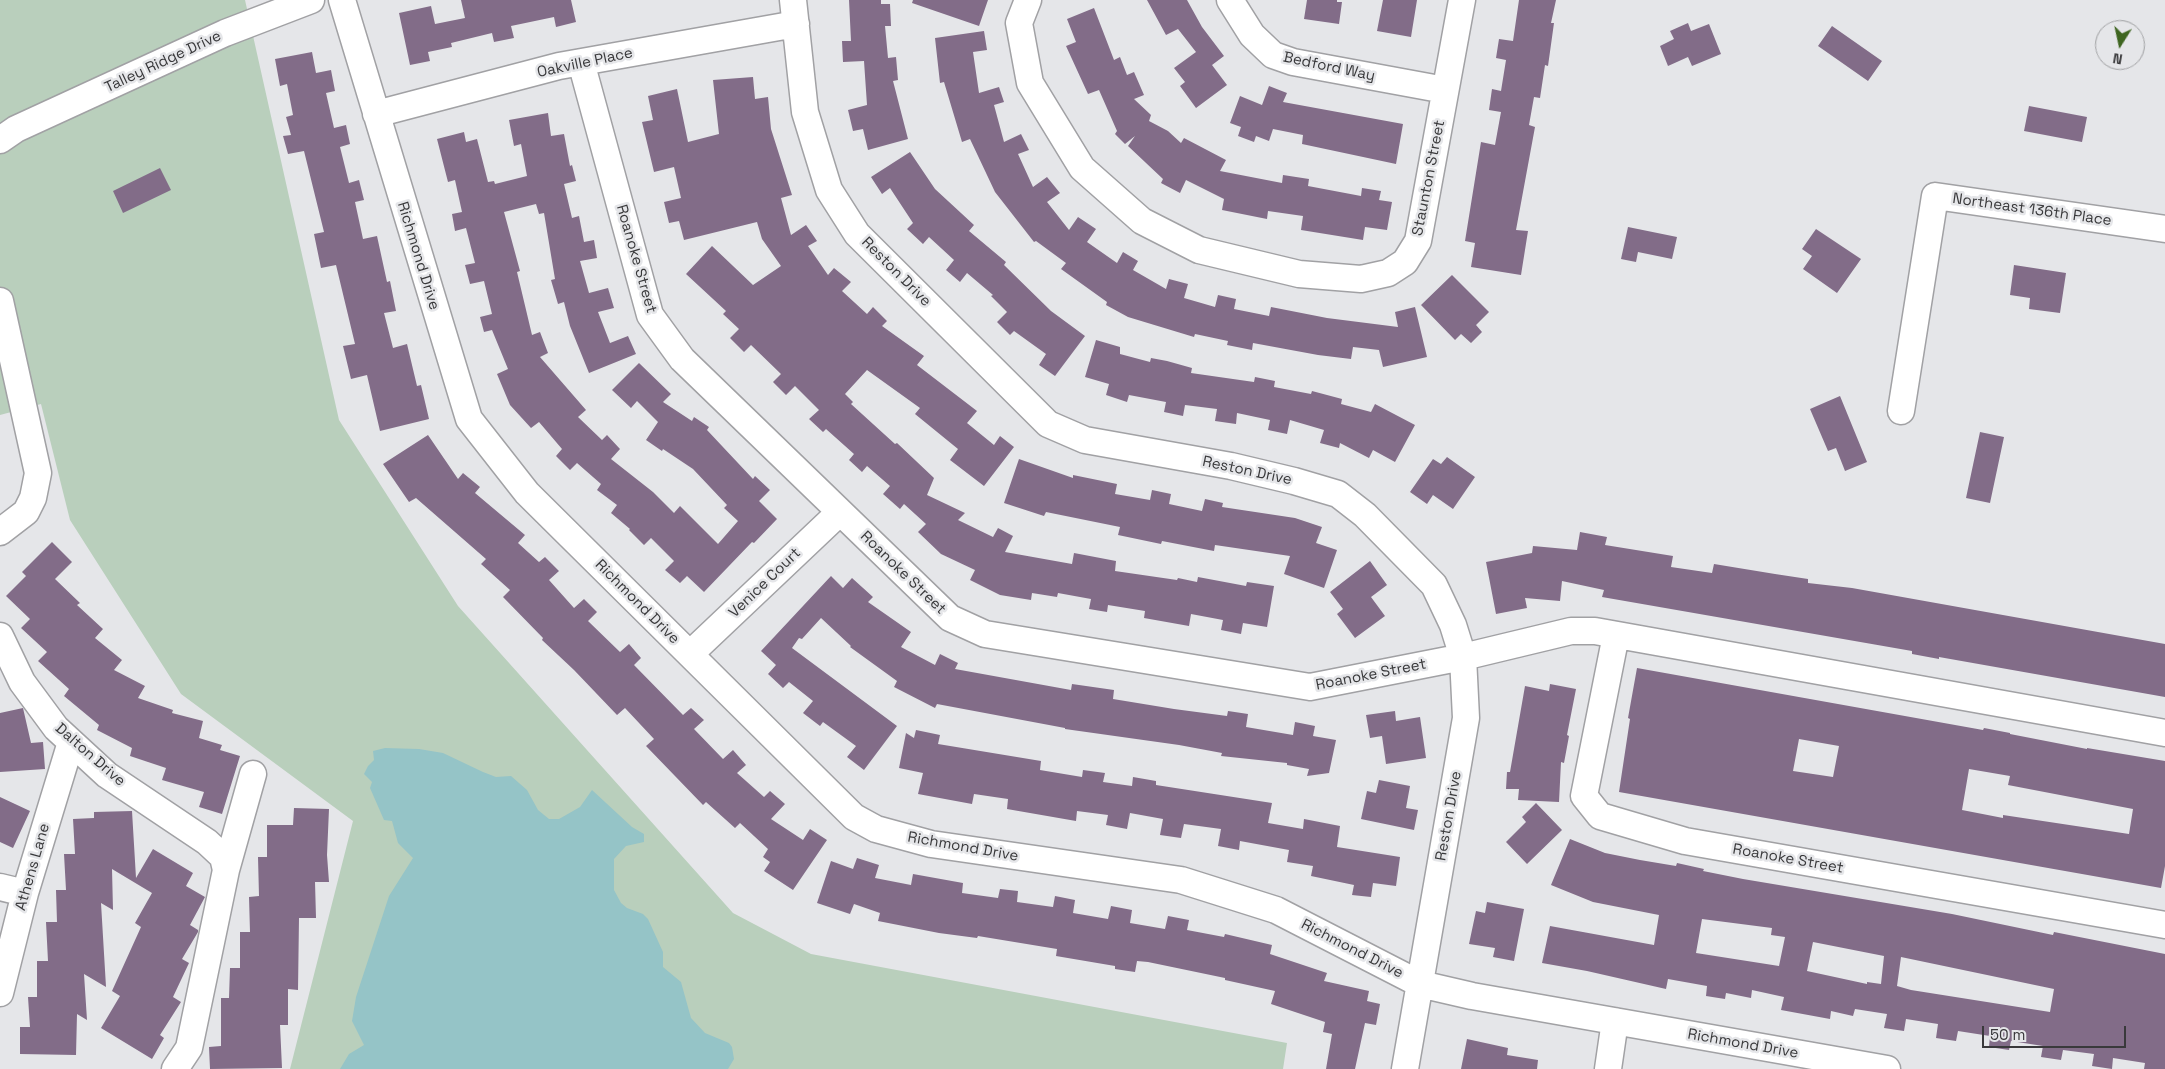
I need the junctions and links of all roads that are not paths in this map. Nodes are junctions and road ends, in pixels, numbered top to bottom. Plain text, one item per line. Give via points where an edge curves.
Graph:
1 (311, 0) edge
2 (342, 0) edge
3 (1028, 0) edge
4 (1462, 0) edge
5 (1236, 3) edge
6 (794, 12) edge
7 (581, 62) junction
8 (1446, 90) junction
9 (376, 114) junction
10 (5, 134) edge
11 (2165, 228) edge
12 (0, 301) edge
13 (1901, 411) dead end
14 (840, 512) junction
15 (0, 532) edge
16 (1616, 635) junction
17 (0, 636) edge
18 (690, 654) junction
19 (1463, 658) junction
20 (2165, 733) edge
21 (70, 742) junction
22 (253, 774) dead end
23 (226, 870) junction
24 (12, 890) edge
25 (2165, 925) edge
26 (1420, 984) junction
27 (0, 992) edge
28 (1616, 1021) junction
29 (1814, 1063) edge
30 (175, 1069) edge
31 (1405, 1069) edge
32 (1608, 1069) edge
33 (1887, 1069) edge

1 - 10 street, Talley Ridge Drive via 225,33
2 - 9 street, Richmond Drive
3 - 8 street, Staunton Street via 1020,23 1030,83 1082,168 1142,221 1199,250 1299,274 1361,279 1388,273 1405,262 1418,241
4 - 8 street, Staunton Street
5 - 8 street, Bedford Way via 1252,35 1273,55 1293,62
6 - 7 street, Oakville Place
6 - 19 street, Reston Drive via 805,112 828,190 858,234 1048,424 1085,440 1231,466 1338,494 1366,515 1434,585 1453,625
7 - 9 street, Oakville Place
7 - 14 street, Roanoke Street via 650,315 682,359
9 - 18 street, Richmond Drive via 469,419 528,493
11 - 13 street, Northeast 136th Place via 1936,196
12 - 15 street via 38,473 33,498 26,512
14 - 18 street, Venice Court
14 - 19 street, Roanoke Street via 950,618 985,634 1310,687
16 - 19 street, Roanoke Street via 1570,631
16 - 20 street, Roanoke Street
16 - 25 street, Roanoke Street via 1584,796 1600,816 1685,841
17 - 21 street, Dalton Drive via 22,682
18 - 26 street, Richmond Drive via 854,817 876,829 931,844 1181,880 1276,910
19 - 26 street, Reston Drive via 1466,718
21 - 23 street, Dalton Drive via 107,775 207,842 223,857
21 - 24 street, Athens Lane
22 - 23 street
23 - 30 street via 189,1048
24 - 27 street, Athens Lane
26 - 28 street, Richmond Drive
26 - 31 street, Reston Drive
28 - 29 street, Richmond Drive
28 - 32 street
29 - 33 street, Richmond Drive

